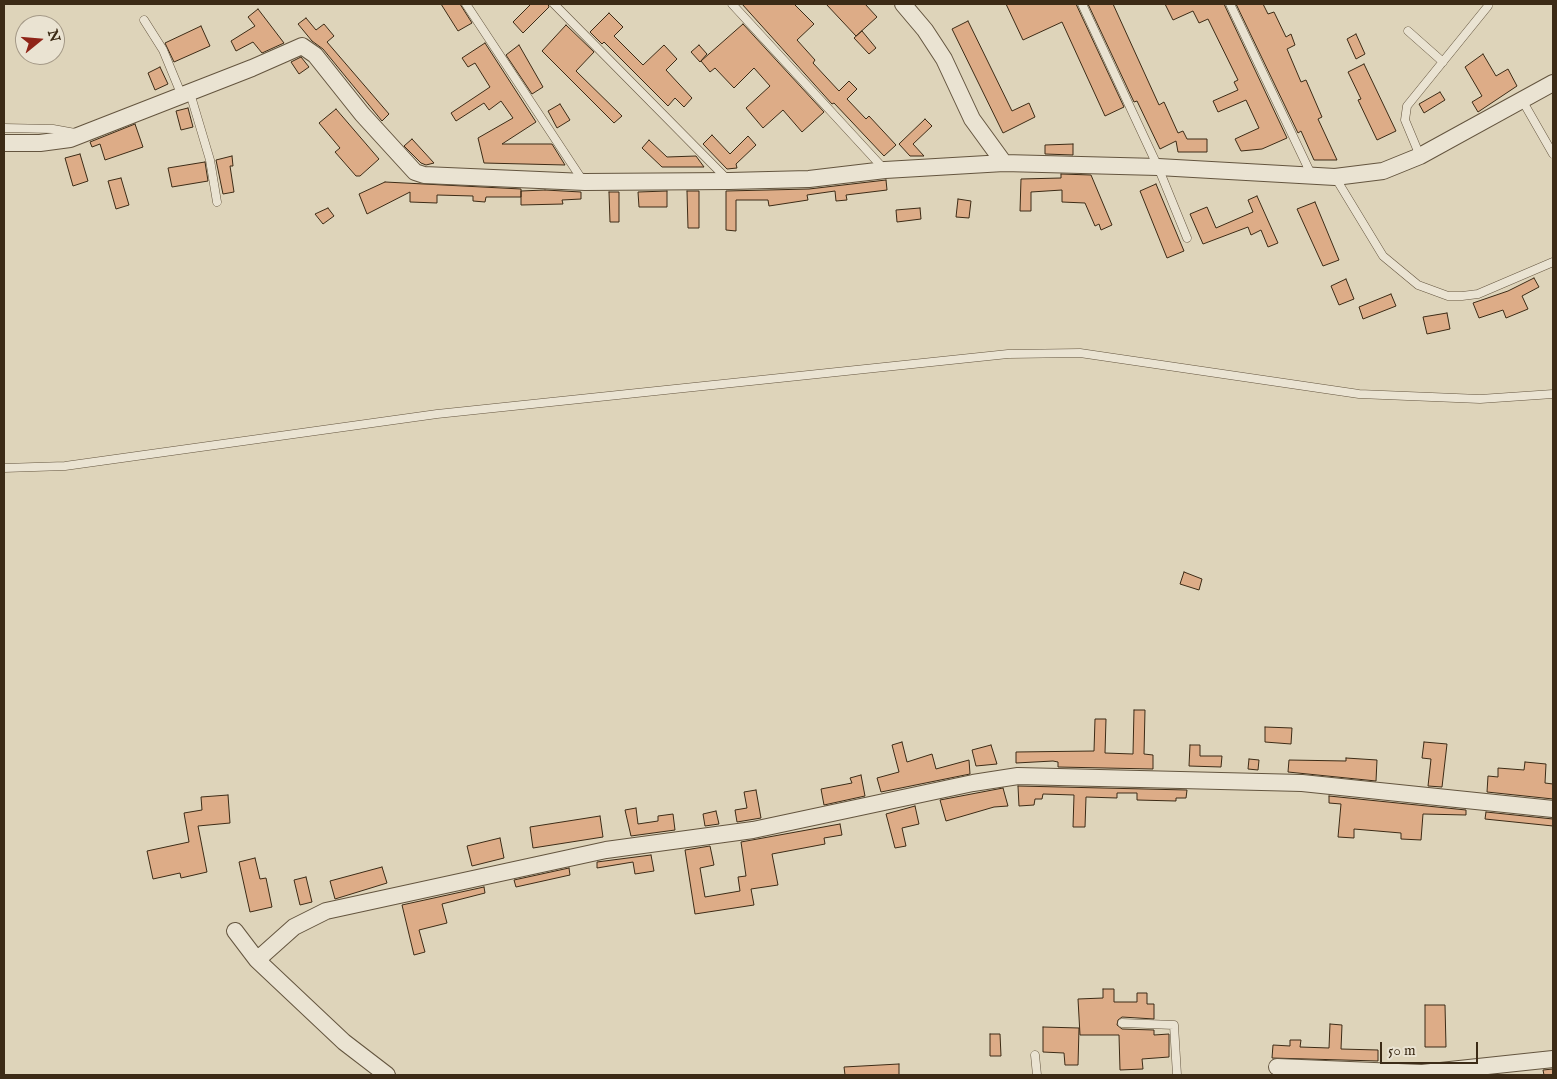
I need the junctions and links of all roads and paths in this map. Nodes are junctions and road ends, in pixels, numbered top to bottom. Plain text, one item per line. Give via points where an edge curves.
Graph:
1 (466, 4) edge
2 (554, 4) edge
3 (732, 4) edge
4 (902, 4) edge
5 (1082, 4) edge
6 (1230, 4) edge
7 (1488, 6) dead end
8 (144, 20) dead end
9 (1408, 31) dead end
10 (1442, 62) junction
11 (1553, 82) edge
12 (186, 94) junction
13 (1522, 100) junction
14 (4, 128) edge
15 (79, 135) junction
16 (4, 143) edge
17 (1553, 154) edge
18 (1420, 156) junction
19 (1004, 163) junction
20 (1158, 168) junction
21 (886, 170) junction
22 (1311, 174) junction
23 (1335, 177) junction
24 (728, 181) junction
25 (585, 182) junction
26 (217, 202) dead end
27 (1187, 238) dead end
28 (1553, 262) edge
29 (1553, 394) edge
30 (4, 468) edge
31 (1553, 809) edge
32 (235, 931) dead end
33 (256, 960) junction
34 (1122, 1023) dead end
35 (1035, 1054) dead end
36 (1553, 1059) edge
37 (1277, 1066) dead end
38 (1422, 1074) edge
39 (387, 1075) edge
40 (1037, 1075) edge
41 (1177, 1075) edge

1 - 25 lane
2 - 24 lane
3 - 21 lane
4 - 19 street via 944,59 972,119
5 - 20 lane
6 - 22 lane
7 - 10 lane
8 - 12 lane
9 - 10 lane
10 - 18 lane via 1407,106 1405,120
11 - 13 street
12 - 15 street
12 - 25 street via 302,46 314,55 362,114 418,174
12 - 26 lane via 210,160
13 - 17 lane
13 - 18 street
14 - 15 lane via 53,129
15 - 16 street via 40,143
18 - 23 street via 1383,171
19 - 20 street
19 - 21 street
20 - 22 street
20 - 27 lane
21 - 24 street via 809,178
22 - 23 street
23 - 28 lane via 1383,256 1418,285 1448,296 1478,294
24 - 25 street
29 - 30 lane via 1480,399 1359,394 1080,353 1008,354 437,414 65,466
31 - 33 street via 1302,783 1018,776 753,830 606,850 326,911 294,927
32 - 33 street
33 - 39 street via 344,1042
34 - 41 lane via 1174,1025
35 - 40 lane
36 - 38 street
37 - 38 street

